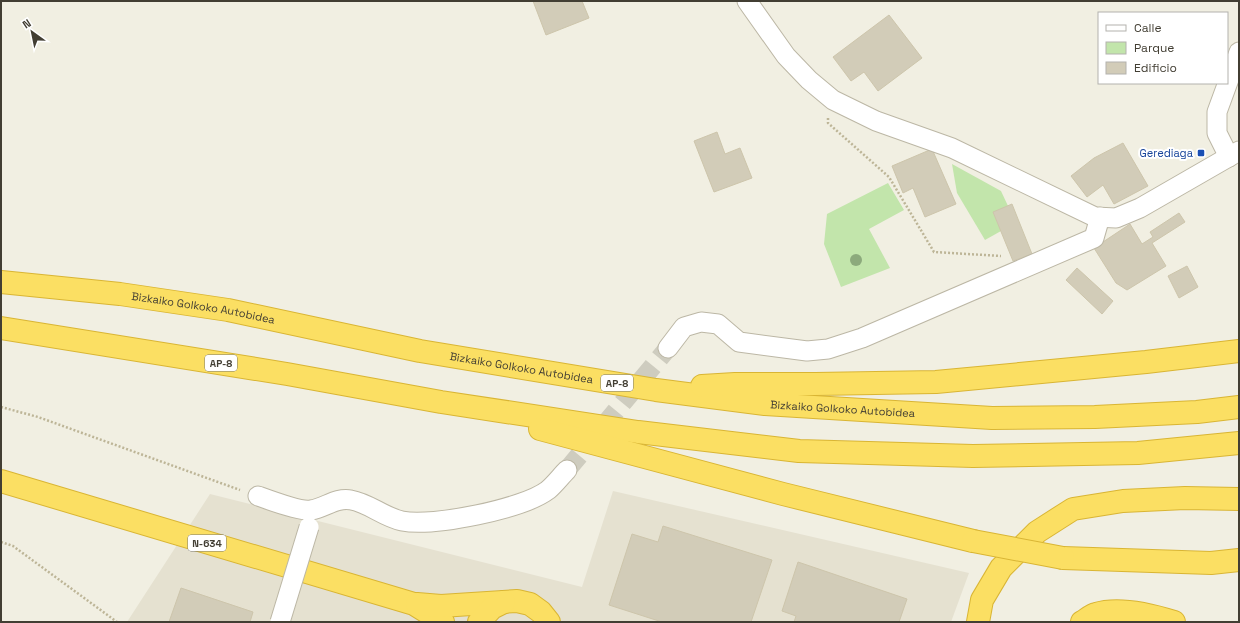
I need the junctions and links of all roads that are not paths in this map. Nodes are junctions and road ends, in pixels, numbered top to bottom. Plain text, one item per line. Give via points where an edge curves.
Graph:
1 (747, 1) edge
2 (1239, 52) edge
3 (1228, 82) edge
4 (1227, 84) edge
5 (1234, 154) edge
6 (1100, 217) junction
7 (1, 282) edge
8 (1, 328) edge
9 (668, 348) tunnel mouth
10 (1239, 350) edge
11 (656, 390) junction
12 (441, 402) junction
13 (1239, 407) edge
14 (1239, 443) edge
15 (567, 470) tunnel mouth
16 (1, 481) edge
17 (258, 496) road end
18 (1239, 499) edge
19 (322, 508) junction
20 (1239, 560) edge
21 (1211, 563) junction
22 (1239, 569) edge
23 (504, 602) junction
24 (414, 604) junction
25 (280, 622) edge
26 (443, 622) edge
27 (479, 622) edge
28 (548, 622) edge
29 (978, 622) edge
30 (1082, 622) edge
31 (1174, 622) edge

1 - 6 street via 786,56 833,100 876,121 952,148 1075,209
2 - 3 street
4 - 5 street via 1217,112 1217,133
5 - 6 street via 1140,208 1116,218
6 - 9 street via 1094,238 862,338 828,349 807,351 739,342 718,324 701,322 684,328
7 - 11 highway, Bizkaiko Golkoko Autobidea / AP-8 via 120,294 221,309 420,351
8 - 12 highway, AP-8 via 287,374
10 - 11 highway via 936,382 735,384
11 - 13 highway, Bizkaiko Golkoko Autobidea / AP-8 via 765,404 992,418 1095,417 1197,412
12 - 14 highway, AP-8 via 638,432 799,451 973,456 1138,453
12 - 21 highway, bridge via 783,494 973,541 1063,558
15 - 19 street via 548,489 535,497 489,513 420,522 402,521 350,499 336,501
16 - 24 highway, N-634
17 - 19 street via 309,511
18 - 29 highway via 1123,501 1073,509 1037,532 1001,568 982,600
19 - 25 street, bridge via 309,527
20 - 21 highway
21 - 22 highway
23 - 24 highway, N-634 via 441,606
23 - 27 highway via 492,608
23 - 28 highway, N-634 via 518,601 530,604 542,612
24 - 26 highway, N-634
30 - 31 highway via 1096,614 1124,611

